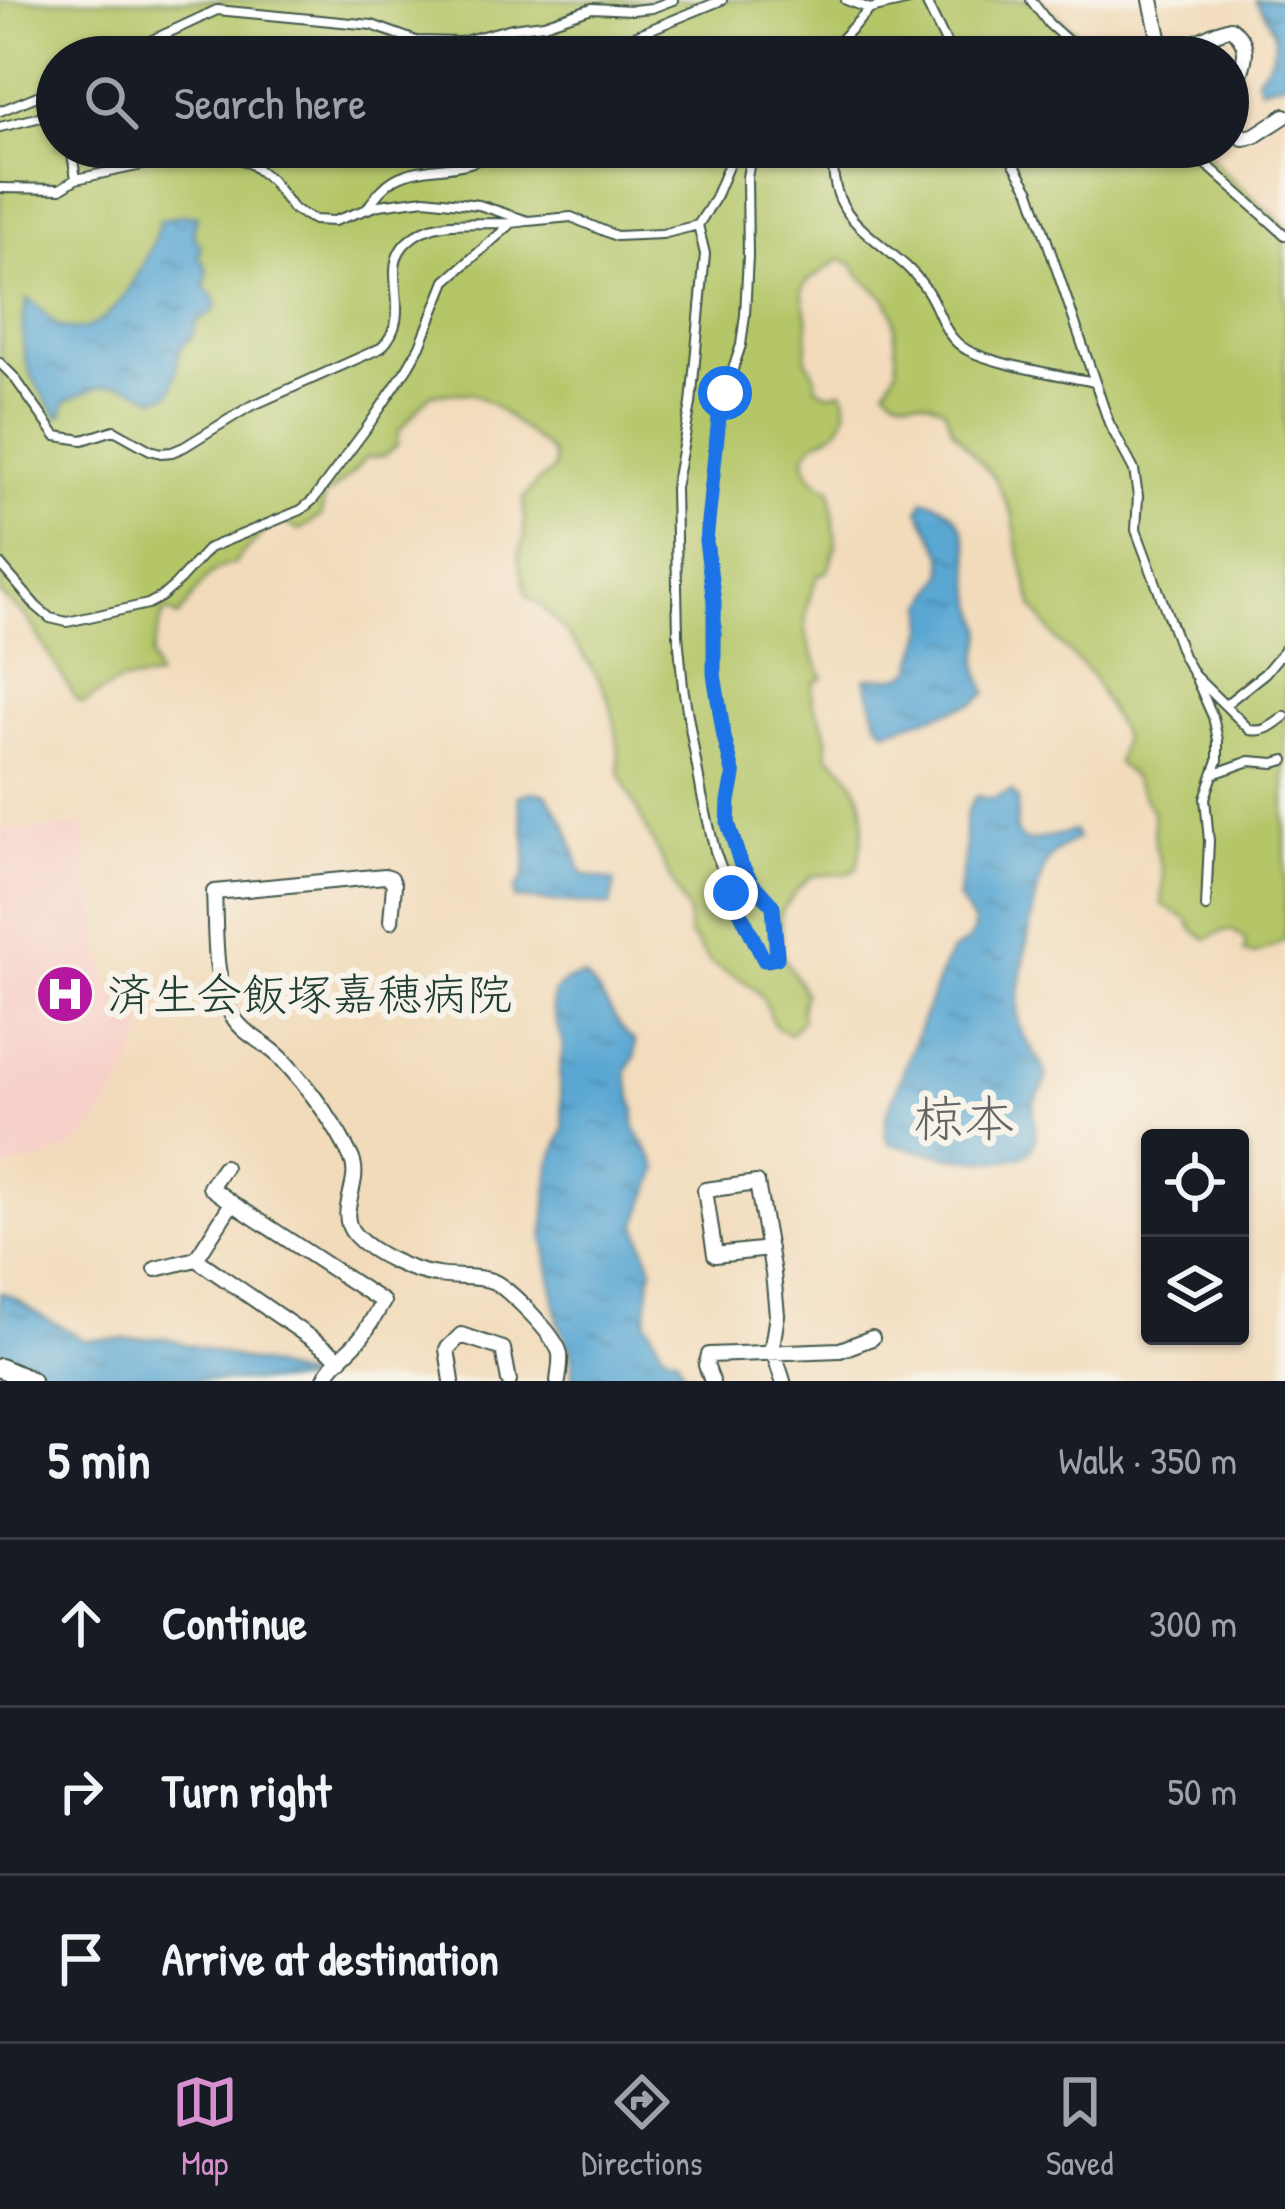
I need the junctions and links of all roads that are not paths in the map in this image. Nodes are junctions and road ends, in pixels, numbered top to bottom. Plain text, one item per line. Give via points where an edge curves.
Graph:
1 (673, 0) edge
2 (722, 0) edge
3 (846, 0) edge
4 (910, 0) edge
5 (925, 0) edge
6 (1031, 0) edge
7 (1151, 0) edge
8 (871, 9) junction
9 (161, 36) edge
10 (403, 36) edge
11 (482, 36) edge
12 (634, 36) edge
13 (845, 36) edge
14 (943, 36) edge
15 (1062, 36) edge
16 (1159, 36) edge
17 (1208, 36) edge
18 (1242, 36) edge
19 (36, 96) edge
20 (0, 111) edge
21 (1285, 116) edge
22 (36, 118) edge
23 (0, 127) edge
24 (1249, 137) edge
25 (74, 168) edge
26 (128, 168) edge
27 (256, 168) edge
28 (442, 168) edge
29 (727, 168) edge
30 (749, 168) edge
31 (834, 168) edge
32 (1016, 168) edge
33 (1210, 168) edge
34 (76, 179) junction
35 (0, 188) edge
36 (367, 209) junction
37 (529, 220) junction
38 (511, 224) junction
39 (698, 225) junction
40 (1285, 235) edge
41 (0, 363) edge
42 (1094, 382) junction
43 (0, 564) edge
44 (1285, 649) edge
45 (1194, 674) junction
46 (1225, 705) junction
47 (1285, 716) edge
48 (1285, 760) edge
49 (1212, 775) junction
50 (1206, 907) dead end
51 (391, 922) dead end
52 (224, 1168) dead end
53 (232, 1203) junction
54 (769, 1249) dead end
55 (196, 1259) junction
56 (156, 1269) dead end
57 (872, 1338) dead end
58 (773, 1352) junction
59 (341, 1359) junction
60 (0, 1368) edge
61 (31, 1381) edge
62 (324, 1381) edge
63 (452, 1381) edge
64 (509, 1381) edge
65 (558, 1381) edge
66 (712, 1381) edge
67 (783, 1381) edge

1 - 11 lane via 592,8
2 - 12 lane
3 - 8 lane
4 - 8 lane
5 - 14 lane
6 - 15 lane
7 - 16 street
8 - 13 lane
9 - 10 lane via 217,10
17 - 18 street via 1230,28
19 - 20 lane
21 - 24 street
22 - 23 lane
25 - 34 lane
26 - 34 lane
27 - 36 lane via 314,220
28 - 36 lane via 395,179
29 - 39 lane
30 - 39 lane via 745,315 720,408 706,541 714,674 734,776 728,823 740,862 773,906 778,956 768,962 715,850 683,688 675,488 705,254
31 - 42 lane via 850,218 924,285 952,340 974,353
32 - 42 lane
33 - 40 lane
34 - 35 lane via 60,189
36 - 37 lane via 425,199
37 - 38 lane
37 - 39 lane via 572,217 616,236
38 - 41 lane via 436,226 411,238 395,262 398,324 381,348 172,452 114,430 83,440 56,436
38 - 43 lane via 446,281 408,367 302,510 208,548 148,604 68,622 50,618
42 - 45 lane via 1134,470 1136,530
44 - 46 lane
45 - 46 lane
45 - 49 lane via 1218,740
46 - 47 lane via 1259,732
48 - 49 lane via 1250,761
49 - 50 lane
51 - 65 street via 394,885 385,876 214,892 227,1006 333,1124 354,1162 347,1220 354,1234 433,1275 495,1281 550,1332 560,1354
52 - 53 street via 210,1186
53 - 55 street
53 - 59 street via 383,1302
54 - 58 street via 715,1255 705,1190 757,1183 773,1273 777,1315
55 - 56 street
55 - 59 street
57 - 58 street via 840,1350
58 - 66 street via 709,1355
58 - 67 street
59 - 62 street
60 - 61 street
63 - 64 street via 447,1349 461,1335 503,1349

